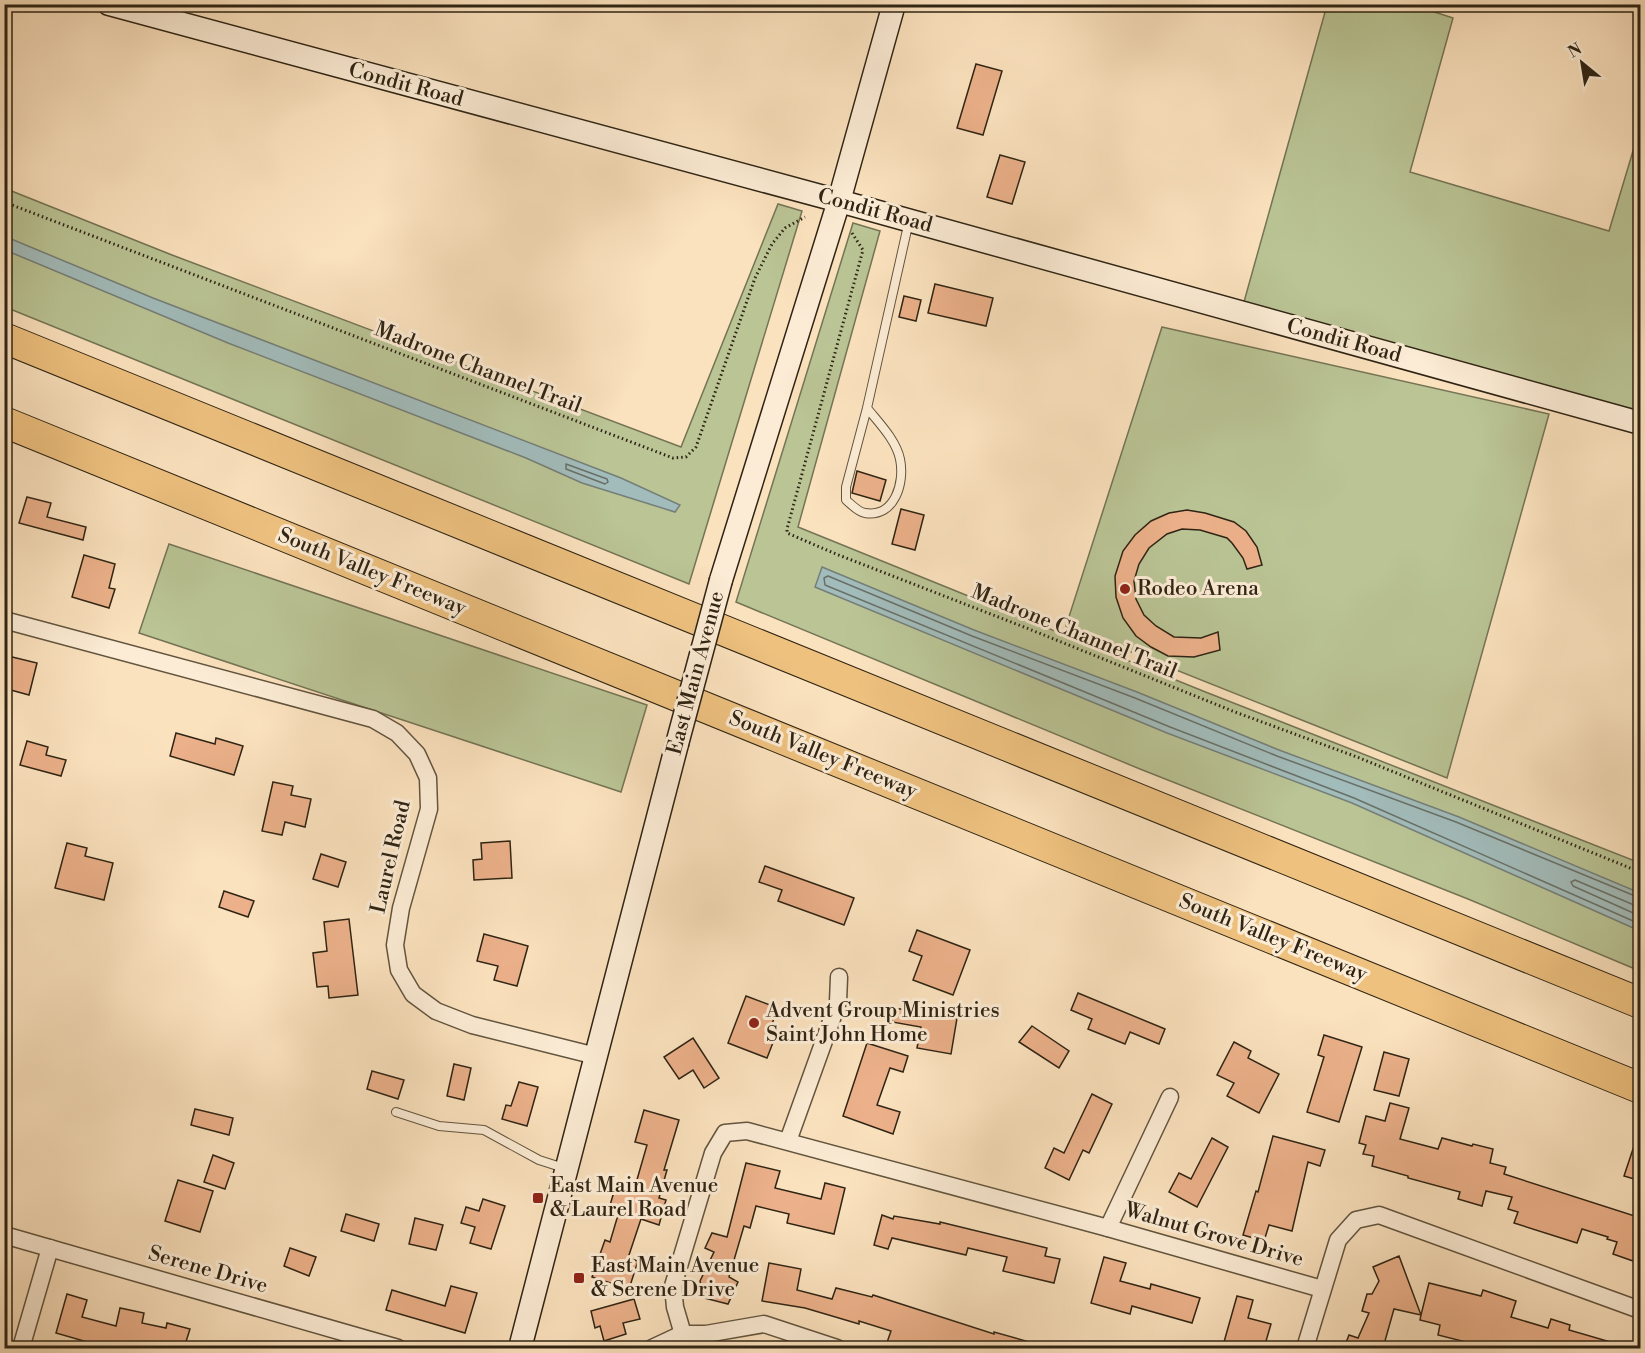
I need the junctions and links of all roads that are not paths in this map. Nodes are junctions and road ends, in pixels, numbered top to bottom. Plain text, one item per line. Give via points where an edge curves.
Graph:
1 (109, 4) edge
2 (894, 4) edge
3 (839, 201) junction
4 (909, 221) junction
5 (4, 338) edge
6 (867, 408) junction
7 (4, 422) edge
8 (1641, 423) edge
9 (4, 620) edge
10 (839, 977) dead end
11 (1641, 1003) edge
12 (596, 1056) junction
13 (1641, 1088) edge
14 (1170, 1097) dead end
15 (396, 1112) dead end
16 (788, 1141) junction
17 (567, 1169) junction
18 (1108, 1228) junction
19 (4, 1235) edge
20 (50, 1248) junction
21 (1322, 1289) junction
22 (1641, 1310) edge
23 (684, 1341) edge
24 (21, 1348) edge
25 (398, 1348) edge
26 (520, 1348) edge
27 (652, 1348) edge
28 (837, 1348) edge
29 (1305, 1348) edge

1 - 3 street, Condit Road
2 - 3 street, East Main Avenue
3 - 4 street, Condit Road
3 - 12 street, East Main Avenue, bridge via 721,580
4 - 6 lane
4 - 8 street, Condit Road
5 - 11 highway
6 - 6 lane via 846,500 864,513 874,513 887,509 897,496 900,459
7 - 13 highway, South Valley Freeway
9 - 12 street, Laurel Road via 364,716 397,733 417,754 428,778 429,809 401,908 395,945 399,970 413,994 436,1011 472,1025
10 - 16 street via 838,1002
12 - 17 street, East Main Avenue
14 - 18 street
15 - 17 lane via 439,1126 484,1130 539,1160
16 - 18 street, Walnut Grove Drive
16 - 23 street, Walnut Grove Drive via 747,1131 725,1133 713,1153 673,1286
17 - 26 street, East Main Avenue
18 - 21 street, Walnut Grove Drive
19 - 20 street, Serene Drive
20 - 24 street
20 - 25 street, Serene Drive
21 - 22 street, Walnut Grove Drive via 1338,1240 1356,1220 1379,1215
21 - 29 street
23 - 27 street
23 - 28 street via 764,1324

